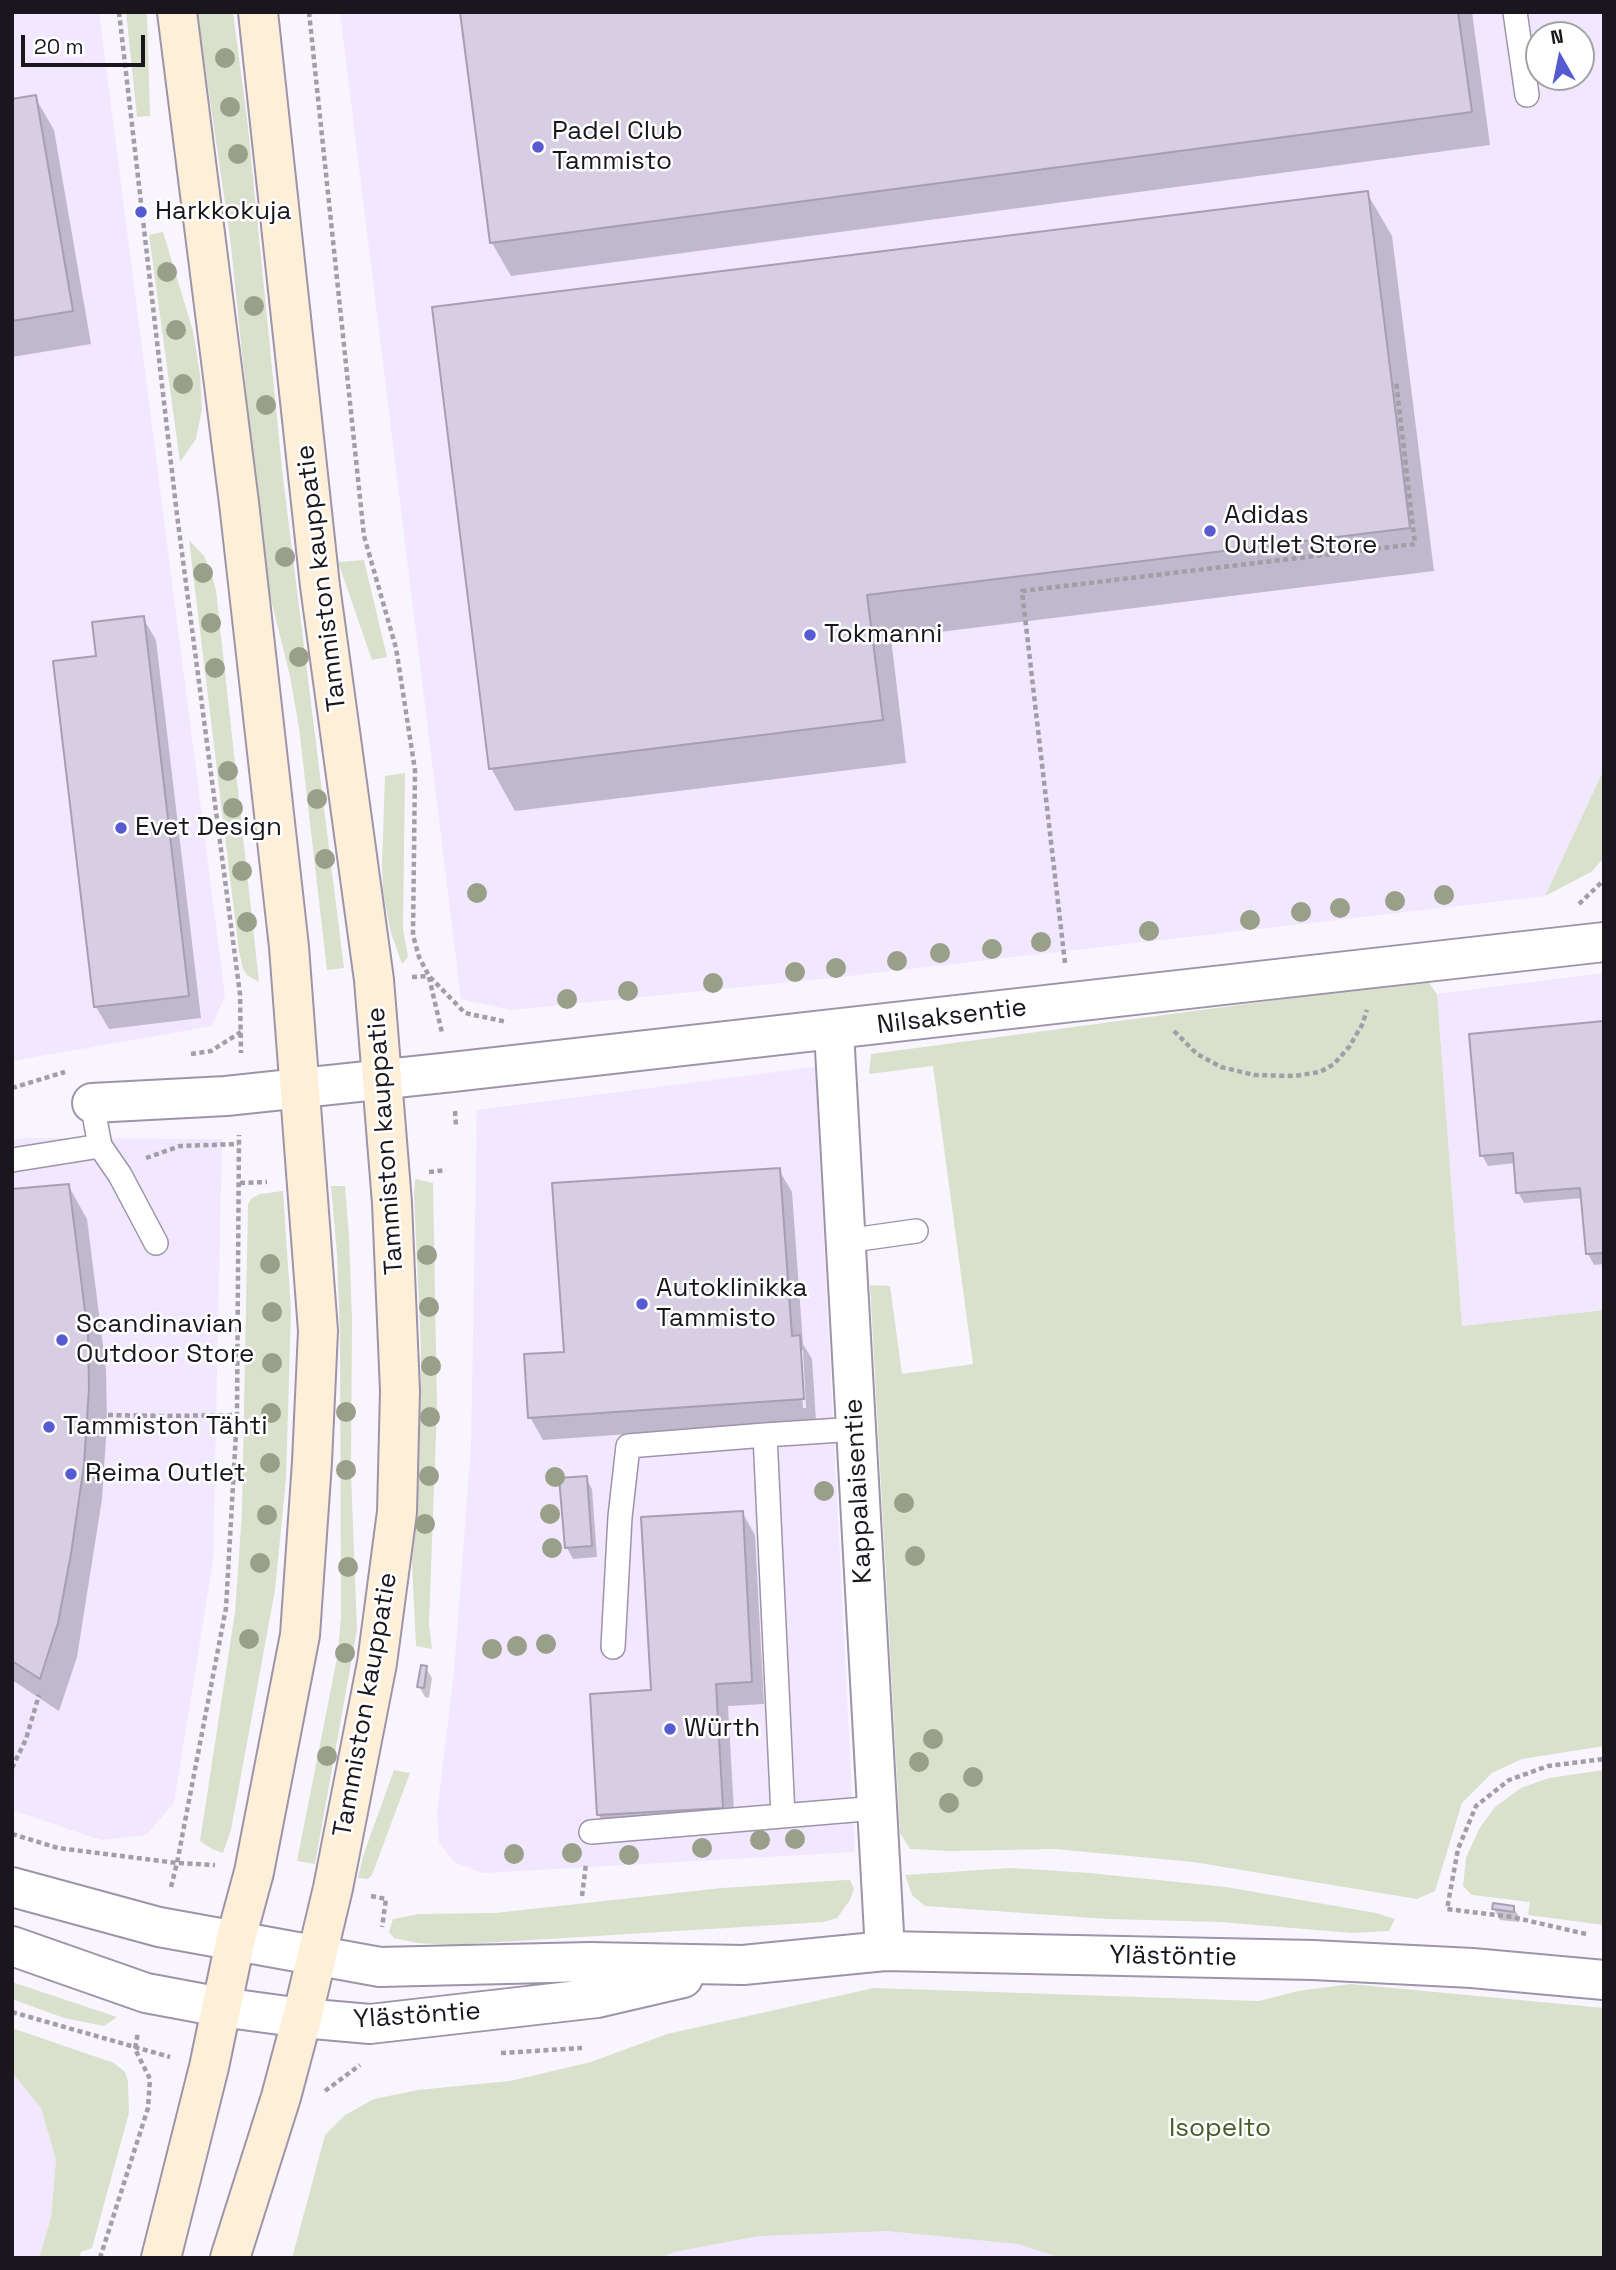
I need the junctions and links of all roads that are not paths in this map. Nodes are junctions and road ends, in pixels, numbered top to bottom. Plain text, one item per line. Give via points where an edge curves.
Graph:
1 (177, 12) edge
2 (258, 12) edge
3 (1515, 12) edge
4 (1527, 95) dead end
5 (1604, 942) edge
6 (834, 1031) junction
7 (382, 1079) junction
8 (300, 1088) junction
9 (92, 1103) joint
10 (100, 1146) junction
11 (12, 1160) edge
12 (916, 1231) dead end
13 (846, 1241) junction
14 (156, 1243) dead end
15 (856, 1429) junction
16 (765, 1435) junction
17 (612, 1647) dead end
18 (877, 1808) junction
19 (783, 1816) junction
20 (591, 1832) dead end
21 (12, 1887) edge
22 (235, 1942) junction
23 (12, 1946) edge
24 (885, 1951) junction
25 (316, 1956) junction
26 (743, 1965) junction
27 (1604, 1980) edge
28 (221, 2007) junction
29 (302, 2018) junction
30 (161, 2258) edge
31 (230, 2258) edge

1 - 8 main road via 239,503 289,947
2 - 7 main road, Tammiston kauppatie via 320,586 374,980
3 - 4 lane
5 - 6 street, Nilsaksentie
6 - 7 street, Nilsaksentie
6 - 13 street, Kappalaisentie
7 - 8 street, Nilsaksentie
7 - 25 main road, Tammiston kauppatie via 400,1391 397,1512 381,1642
8 - 9 street, Nilsaksentie
8 - 22 main road via 318,1331 300,1636 260,1844
9 - 10 lane
10 - 11 lane
10 - 14 lane
12 - 13 lane
13 - 15 street, Kappalaisentie
15 - 16 lane
15 - 18 street, Kappalaisentie
16 - 17 lane via 628,1446
16 - 19 lane
18 - 19 lane
18 - 24 street, Kappalaisentie
19 - 20 lane
21 - 22 street, Ylästöntie via 159,1927
22 - 25 street, Ylästöntie
22 - 28 main road
23 - 28 street, Ylästöntie via 146,1993
24 - 26 street, Ylästöntie
24 - 27 street, Ylästöntie via 1313,1960
25 - 26 street, Ylästöntie via 402,1968 590,1962
25 - 29 main road, Tammiston kauppatie
26 - 29 street, Ylästöntie via 597,1998 370,2024
28 - 29 street, Ylästöntie
28 - 30 main road
29 - 31 main road, Tammiston kauppatie

